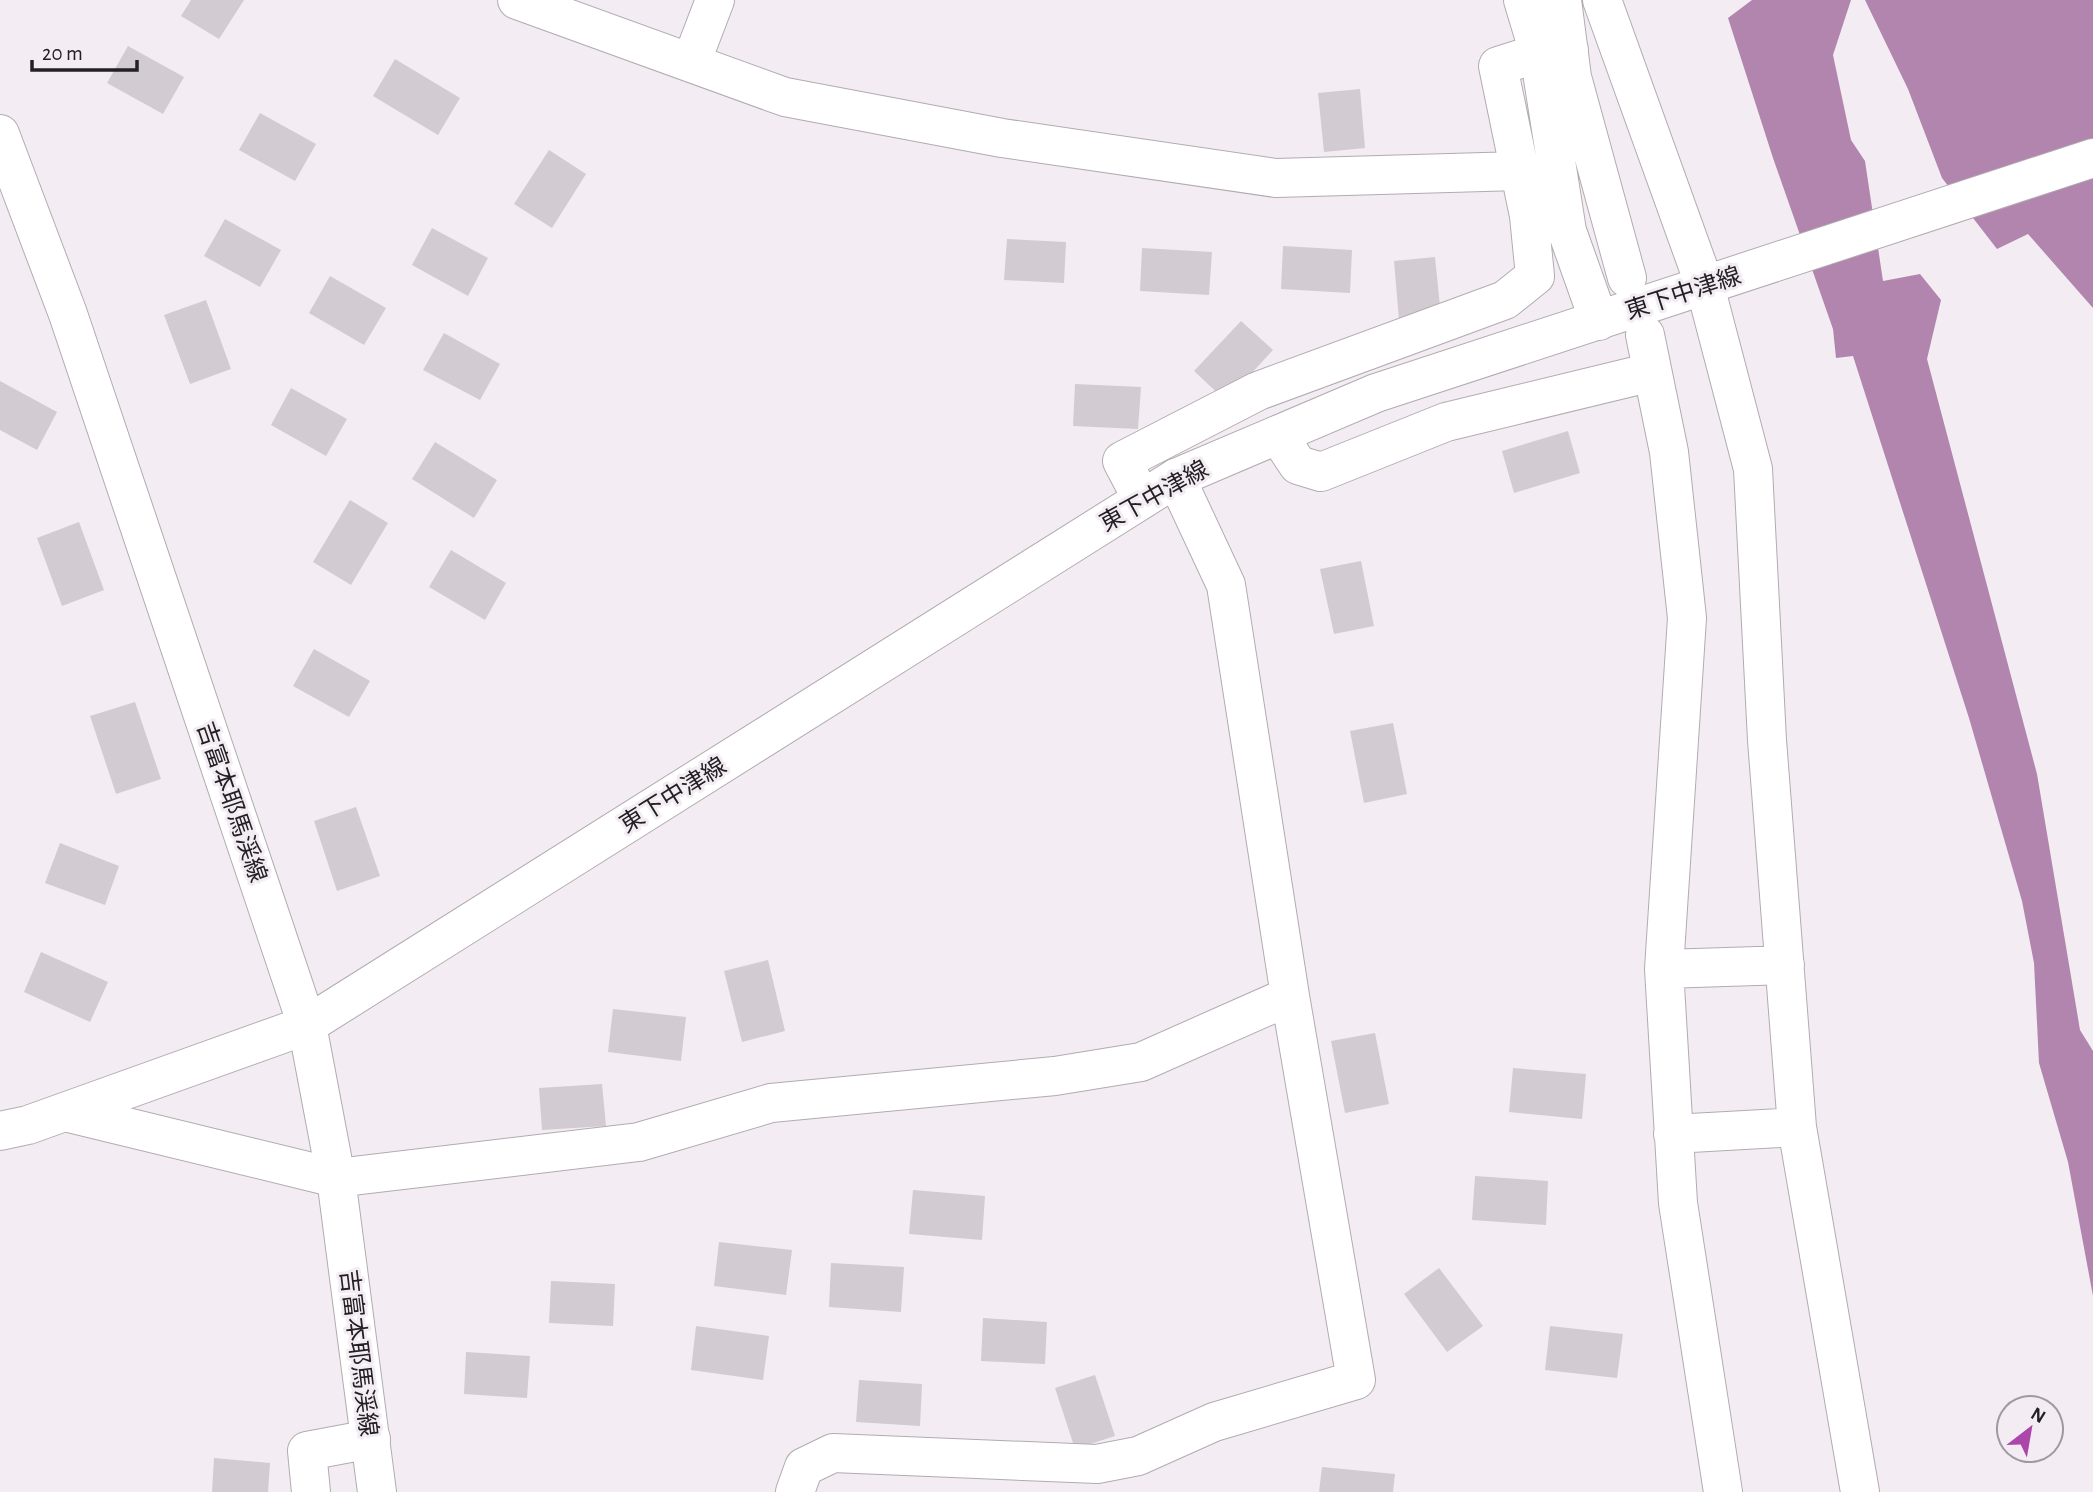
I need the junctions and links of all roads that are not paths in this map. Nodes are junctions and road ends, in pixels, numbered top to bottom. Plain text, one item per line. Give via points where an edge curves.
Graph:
1 (517, 0) edge
2 (715, 0) edge
3 (1523, 0) edge
4 (1562, 0) edge
5 (1602, 0) edge
6 (1554, 52) junction
7 (691, 63) junction
8 (0, 134) edge
9 (2093, 158) edge
10 (1520, 172) junction
11 (1627, 278) dead end
12 (1705, 286) junction
13 (1598, 321) junction
14 (1645, 335) dead end
15 (1652, 372) junction
16 (1278, 435) junction
17 (1176, 478) junction
18 (1142, 499) junction
19 (1785, 965) junction
20 (1664, 969) junction
21 (1290, 996) junction
22 (307, 1025) junction
23 (65, 1112) junction
24 (1797, 1127) junction
25 (0, 1131) edge
26 (1674, 1134) junction
27 (336, 1178) junction
28 (370, 1439) junction
29 (1099, 1478) edge
30 (311, 1492) edge
31 (377, 1492) edge
32 (795, 1492) edge
33 (1723, 1492) edge
34 (1860, 1492) edge

1 - 7 street
2 - 7 street
3 - 6 street
4 - 6 street
5 - 12 street
6 - 10 street via 1498,66
6 - 11 street via 1572,77
6 - 13 street via 1567,231
7 - 10 street via 785,97 1002,138 1276,178
8 - 22 street, 吉富本耶馬渓線 via 68,314
9 - 12 street, 東下中津線
10 - 18 street via 1535,276 1505,300 1258,391 1122,461
12 - 13 street, 東下中津線
12 - 19 street via 1753,468 1767,740
13 - 16 street, 東下中津線 via 1376,393
14 - 15 street
15 - 16 street via 1446,422 1321,472 1298,465
15 - 20 street via 1669,452 1687,618
16 - 17 street, 東下中津線
17 - 18 street, 東下中津線
17 - 21 street via 1226,585
18 - 22 street, 東下中津線
19 - 20 street
19 - 24 street
20 - 26 street
21 - 27 street via 1142,1062 1055,1076 771,1103 639,1142
21 - 29 street via 1356,1380 1214,1422
22 - 23 street, 東下中津線
22 - 27 street, 吉富本耶馬渓線
23 - 25 street, 東下中津線
23 - 27 street
24 - 26 street
24 - 34 street
26 - 33 street via 1678,1203
27 - 28 street, 吉富本耶馬渓線
28 - 30 street via 307,1451
28 - 31 street, 吉富本耶馬渓線
29 - 32 street via 833,1453 804,1467

